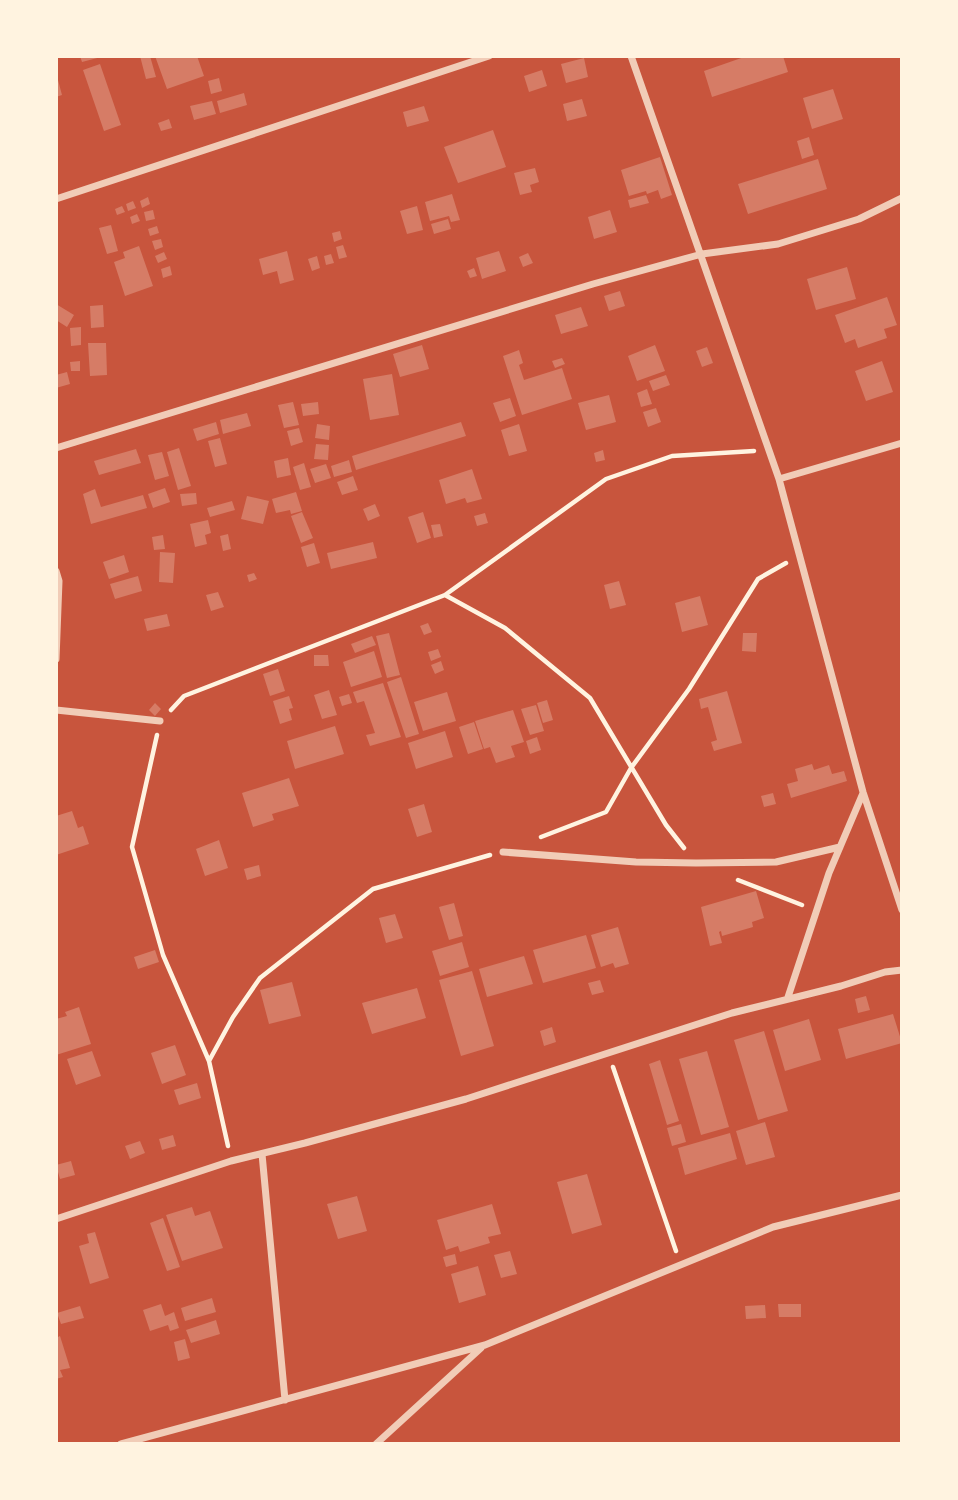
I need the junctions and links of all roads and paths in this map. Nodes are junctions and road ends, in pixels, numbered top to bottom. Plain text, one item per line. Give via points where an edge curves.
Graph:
1 (489, 56) edge
2 (631, 56) edge
3 (902, 198) edge
4 (56, 199) edge
5 (702, 254) junction
6 (902, 443) edge
7 (56, 448) edge
8 (768, 450) junction
9 (779, 479) junction
10 (799, 556) junction
11 (56, 571) edge
12 (445, 595) junction
13 (56, 659) edge
14 (56, 710) edge
15 (160, 721) junction
16 (631, 768) junction
17 (863, 792) junction
18 (840, 847) junction
19 (503, 852) junction
20 (696, 863) junction
21 (731, 877) dead end
22 (816, 910) junction
23 (902, 910) edge
24 (902, 970) edge
25 (788, 998) junction
26 (608, 1052) junction
27 (209, 1061) junction
28 (262, 1154) junction
29 (231, 1161) junction
30 (902, 1195) edge
31 (56, 1219) edge
32 (681, 1265) junction
33 (485, 1345) junction
34 (285, 1399) junction
35 (121, 1444) edge
36 (376, 1444) edge

1 - 4 street
2 - 5 street
3 - 5 street via 859,219 778,244
5 - 7 street
5 - 8 street
6 - 9 street
8 - 9 street
8 - 12 path via 672,456 606,479
9 - 10 street
10 - 16 path via 758,579 690,689
10 - 17 street
11 - 13 street via 60,581
12 - 15 path via 184,696
12 - 16 path via 505,628 590,698
14 - 15 street
15 - 27 path via 132,847 163,955
16 - 19 path via 606,812
16 - 20 path
17 - 18 street
17 - 23 street
18 - 20 street via 776,862
18 - 22 street
19 - 20 street
19 - 27 path via 373,890 260,978
21 - 22 path
22 - 25 street
24 - 25 street
25 - 26 street
26 - 28 street via 466,1099
26 - 32 path
27 - 29 path
28 - 29 street
28 - 34 street
29 - 31 street
30 - 32 street via 773,1227
32 - 33 street
33 - 34 street
33 - 36 street
34 - 35 street

